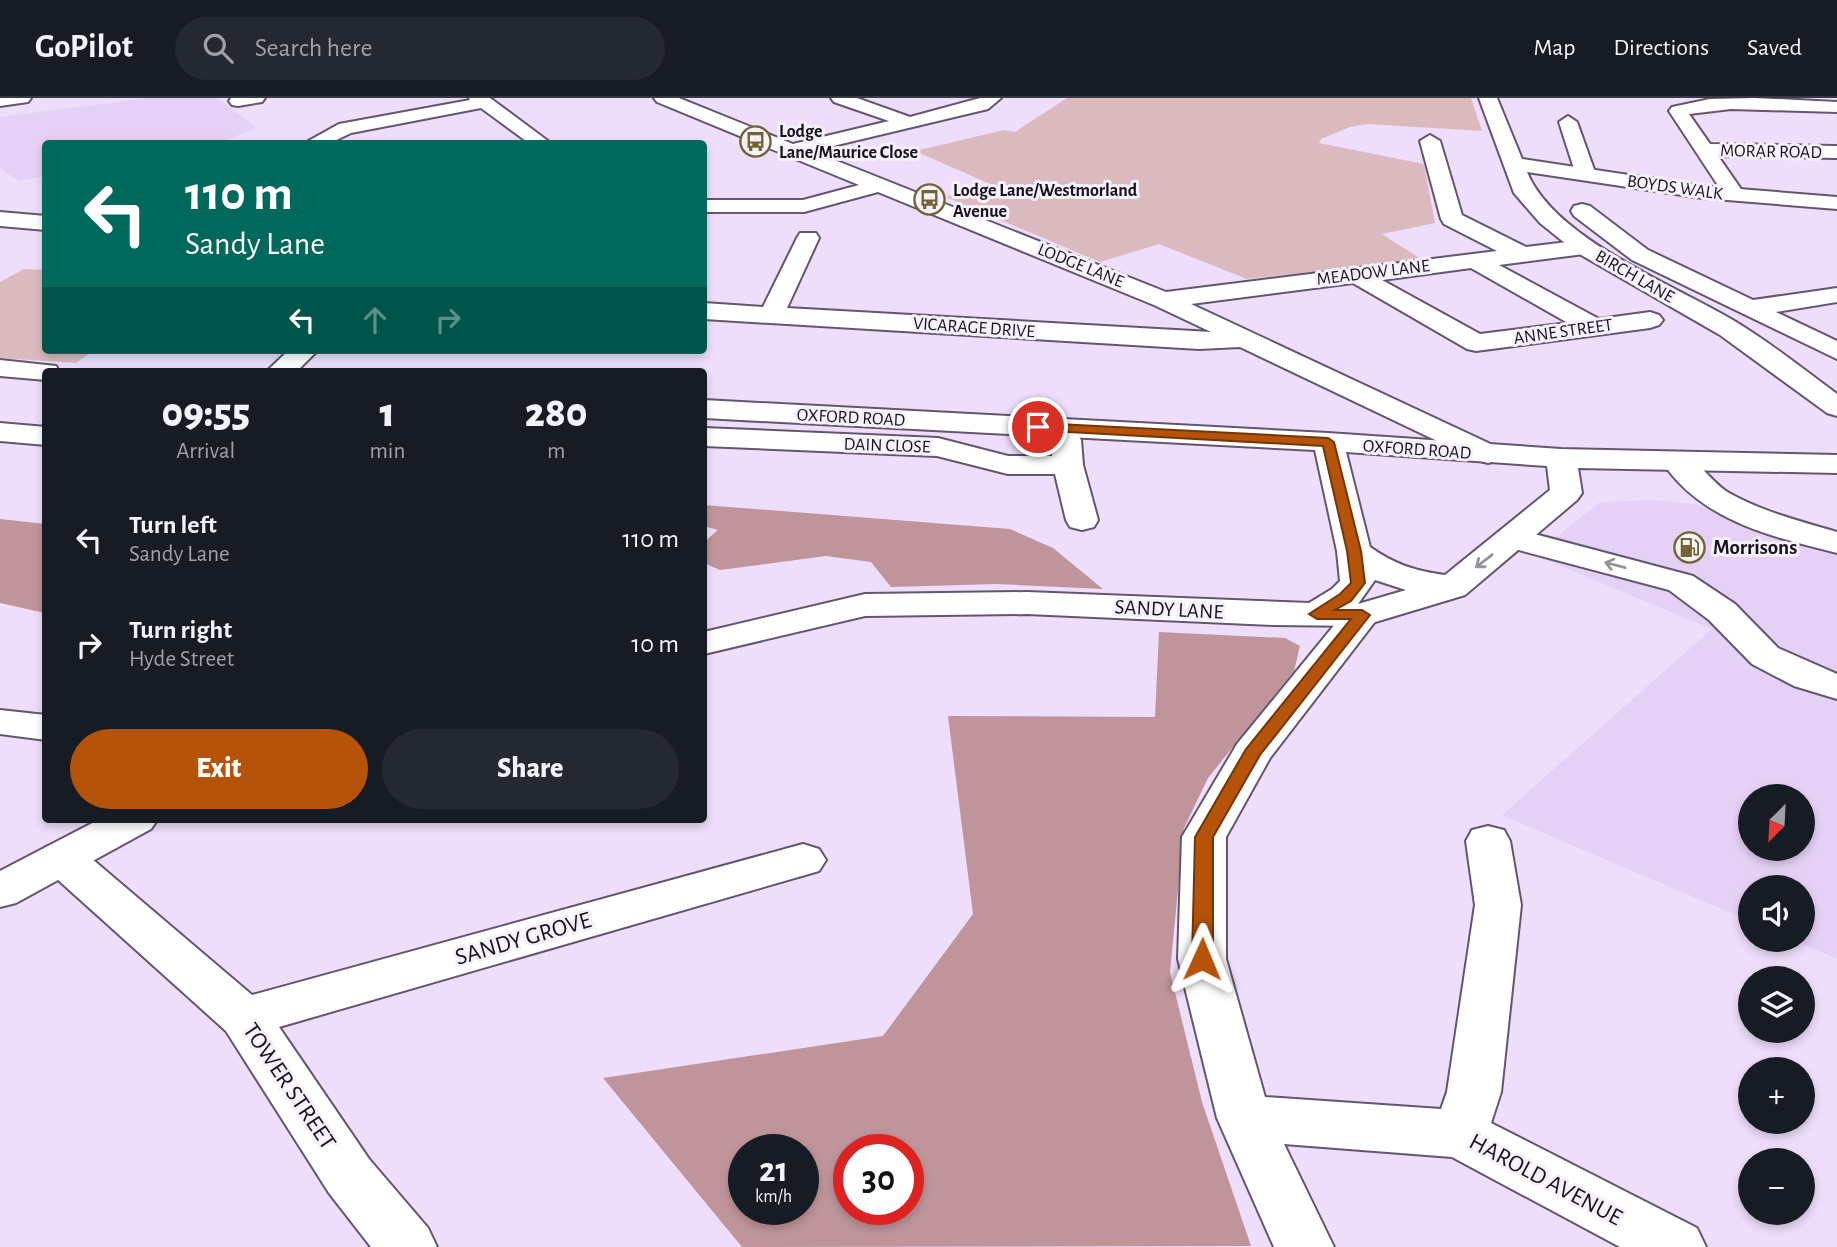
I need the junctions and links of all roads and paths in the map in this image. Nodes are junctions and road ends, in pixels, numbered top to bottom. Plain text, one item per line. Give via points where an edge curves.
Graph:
1 (21, 98) edge
2 (663, 98) edge
3 (840, 98) edge
4 (992, 98) edge
5 (1488, 98) edge
6 (480, 100) edge
7 (0, 101) edge
8 (1837, 107) edge
9 (908, 122) junction
10 (1569, 122) dead end
11 (320, 140) edge
12 (537, 140) edge
13 (1430, 141) dead end
14 (792, 150) junction
15 (1704, 150) junction
16 (1837, 152) edge
17 (1513, 164) junction
18 (1586, 175) junction
19 (881, 185) junction
20 (1734, 195) junction
21 (1837, 203) edge
22 (707, 205) edge
23 (1582, 211) dead end
24 (0, 219) edge
25 (42, 223) edge
26 (808, 238) dead end
27 (1584, 247) junction
28 (1521, 254) junction
29 (1473, 260) junction
30 (1354, 274) junction
31 (1837, 295) edge
32 (1163, 299) junction
33 (1751, 308) junction
34 (707, 311) edge
35 (772, 314) junction
36 (1650, 320) dead end
37 (1594, 327) junction
38 (1245, 338) junction
39 (1837, 351) edge
40 (300, 354) edge
41 (0, 368) edge
42 (284, 368) edge
43 (42, 372) edge
44 (1837, 407) edge
45 (707, 409) edge
46 (1066, 429) junction
47 (707, 438) edge
48 (1328, 442) junction
49 (1488, 454) junction
50 (1561, 458) junction
51 (1678, 463) junction
52 (1837, 464) edge
53 (1068, 465) junction
54 (1082, 520) dead end
55 (1512, 538) junction
56 (1837, 543) edge
57 (1354, 551) junction
58 (1452, 587) junction
59 (1339, 615) junction
60 (707, 642) edge
61 (1837, 687) edge
62 (0, 722) edge
63 (42, 727) edge
64 (129, 823) edge
65 (1488, 841) dead end
66 (62, 859) junction
67 (803, 860) dead end
68 (0, 891) edge
69 (244, 1017) junction
70 (1244, 1118) junction
71 (1460, 1134) junction
72 (407, 1247) edge
73 (1304, 1247) edge
74 (1676, 1247) edge

1 - 7 street
2 - 14 street, LODGE LANE
3 - 9 street
4 - 9 street via 982,105
5 - 17 street, BIRCH LANE
6 - 11 street via 346,128
6 - 12 street
8 - 15 street via 1687,105 1678,111
9 - 14 street
10 - 18 street
13 - 28 street via 1452,219
14 - 19 street, LODGE LANE
15 - 16 street, MORAR ROAD
15 - 20 street
17 - 18 street, BOYDS WALK
17 - 27 street, BIRCH LANE via 1525,193
18 - 20 street, BOYDS WALK
19 - 22 street via 804,206
19 - 32 street, LODGE LANE
20 - 21 street, BOYDS WALK
23 - 33 street, BIRCH LANE via 1640,255
24 - 25 street
26 - 35 street
27 - 28 street, MEADOW LANE
27 - 44 street, BIRCH LANE via 1729,329
28 - 29 street, MEADOW LANE
29 - 30 street, MEADOW LANE
29 - 37 street
30 - 32 street, MEADOW LANE
30 - 37 street, ANNE STREET via 1476,343
31 - 33 street
32 - 38 street, LODGE LANE
33 - 39 street, BIRCH LANE
34 - 35 street, VICARAGE DRIVE
35 - 38 street, VICARAGE DRIVE via 1199,341
36 - 37 street, ANNE STREET
38 - 49 street, LODGE LANE
40 - 42 street
41 - 43 street
45 - 46 street, OXFORD ROAD
46 - 48 street, OXFORD ROAD
46 - 53 street
47 - 53 street, DAIN CLOSE via 938,447 1008,465
48 - 49 street, OXFORD ROAD
48 - 57 street
49 - 50 street, OXFORD ROAD
50 - 51 street, OXFORD ROAD
50 - 55 street, SANDY LANE via 1566,493
51 - 52 street, OXFORD ROAD
51 - 56 street via 1714,498 1752,518
53 - 54 street
55 -> 58 street, SANDY LANE
61 -> 55 street via 1765,656 1722,612 1681,583
57 - 58 street via 1383,573
57 - 59 street via 1358,583 1345,597
58 - 59 street, SANDY LANE
59 - 60 street, SANDY LANE via 1027,603 865,605
59 - 70 street via 1204,837 1202,959
62 - 63 street
64 - 66 street
65 - 71 street via 1498,905 1475,1091
66 - 68 street
66 - 69 street, TOWER STREET
67 - 69 street, SANDY GROVE
69 - 72 street, TOWER STREET via 349,1176
70 - 71 street, HAROLD AVENUE
70 - 73 street
71 - 74 street, HAROLD AVENUE

